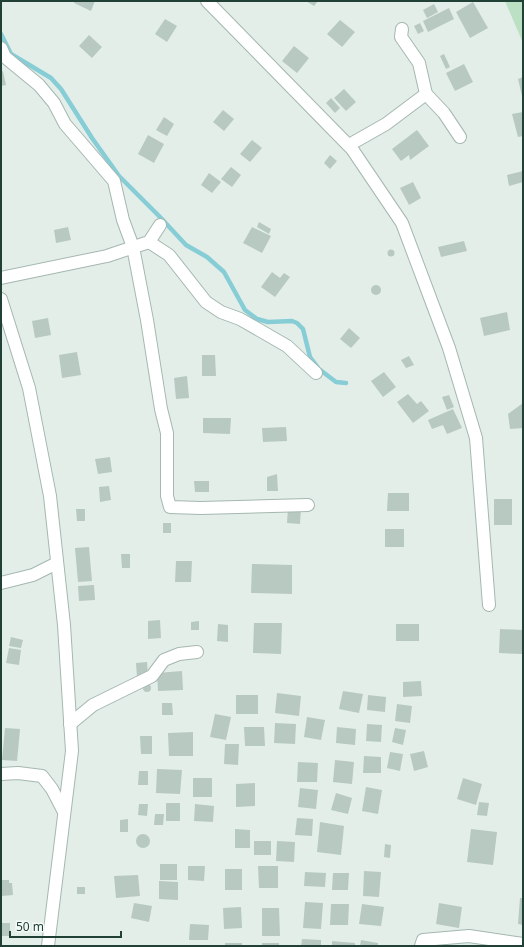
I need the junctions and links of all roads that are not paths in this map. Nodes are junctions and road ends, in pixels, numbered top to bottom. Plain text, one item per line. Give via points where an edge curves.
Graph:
1 (207, 1) edge
2 (402, 29) dead end
3 (1, 48) edge
4 (426, 94) junction
5 (460, 137) dead end
6 (348, 146) junction
7 (160, 225) dead end
8 (149, 242) junction
9 (133, 247) junction
10 (1, 278) edge
11 (1, 299) edge
12 (3, 314) edge
13 (316, 373) dead end
14 (308, 505) dead end
15 (57, 563) junction
16 (1, 583) edge
17 (489, 605) dead end
18 (197, 652) dead end
19 (70, 724) junction
20 (1, 774) edge
21 (64, 812) junction
22 (523, 944) edge
23 (48, 946) edge
24 (421, 946) edge

1 - 6 street
2 - 4 street via 401,37 419,63
3 - 9 street via 5,57 39,85 54,103 65,124 114,181 123,220
4 - 5 street via 444,113
4 - 6 street via 386,124
6 - 17 street via 402,223 449,348 476,438
7 - 8 street
8 - 9 street
8 - 13 street via 169,255 206,302 220,312 240,318 287,346
9 - 10 street via 107,256
9 - 14 street via 167,433 167,496 170,506 201,508
11 - 12 street
12 - 15 street via 30,388 50,496
15 - 16 street
15 - 19 street
18 - 19 street via 179,654 164,660 152,676 93,705
19 - 21 street via 72,751
20 - 21 street via 42,776
21 - 23 street
22 - 24 street via 469,936 423,940

